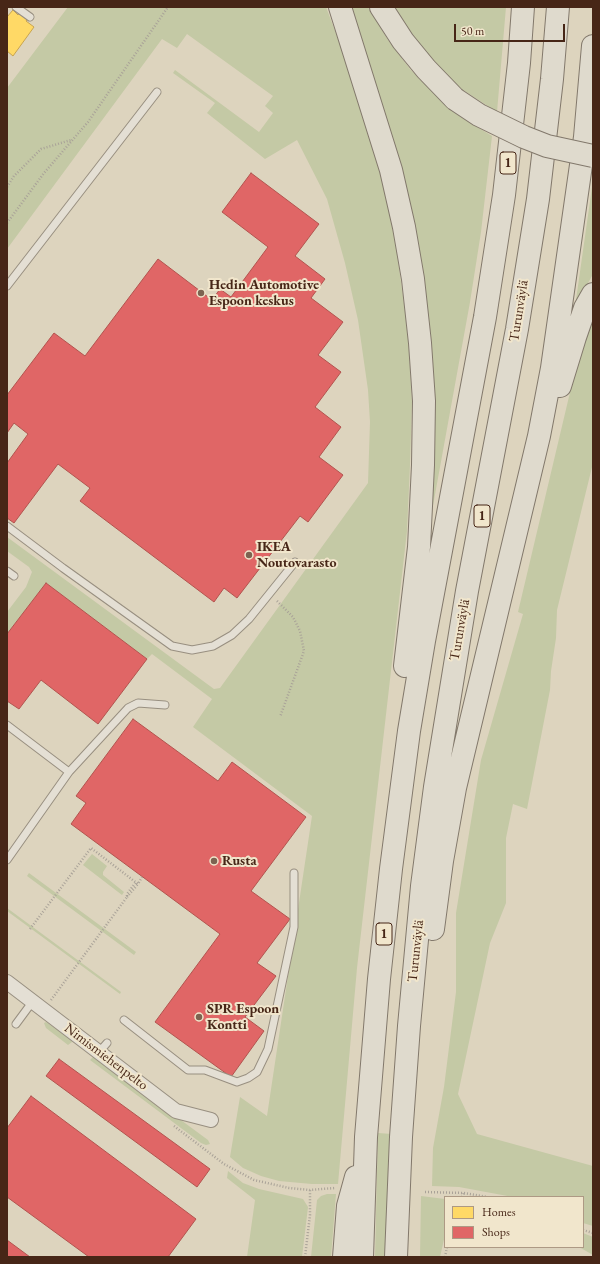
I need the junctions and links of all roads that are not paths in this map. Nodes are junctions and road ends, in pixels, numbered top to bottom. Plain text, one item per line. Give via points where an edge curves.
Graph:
1 (16, 7) edge
2 (340, 7) edge
3 (381, 7) edge
4 (523, 7) edge
5 (558, 7) edge
6 (30, 17) dead end
7 (593, 46) edge
8 (157, 92) dead end
9 (593, 156) edge
10 (7, 286) edge
11 (593, 294) edge
12 (538, 436) junction
13 (7, 526) edge
14 (295, 562) dead end
15 (7, 571) edge
16 (14, 576) dead end
17 (165, 705) dead end
18 (7, 725) edge
19 (409, 731) junction
20 (69, 772) junction
21 (7, 860) edge
22 (294, 873) dead end
23 (7, 982) edge
24 (38, 1006) junction
25 (124, 1020) dead end
26 (16, 1024) dead end
27 (409, 1026) junction
28 (211, 1120) dead end
29 (366, 1137) junction
30 (401, 1137) junction
31 (344, 1257) edge
32 (362, 1257) edge
33 (396, 1257) edge
34 (410, 1257) edge

1 - 6 lane
2 - 19 highway via 391,170 413,279 420,342 424,401 423,465 419,547 405,667
3 - 9 highway, bridge via 403,41 455,99 524,137 547,146
4 - 19 highway, 1 via 504,195 490,287
5 - 27 highway, Turunväylä / 1 via 538,199 435,787 422,886
7 - 12 highway via 585,137 571,242 552,368
8 - 10 lane
11 - 12 highway via 585,308 557,396
12 - 27 highway via 456,788 442,861 426,982
13 - 14 lane via 172,646 192,650 213,646 232,635 249,619
15 - 16 lane
17 - 20 lane via 138,703 128,708
18 - 20 lane
19 - 29 highway, 1 via 379,979
20 - 21 lane
22 - 25 lane via 294,927 268,1050 257,1072 237,1082 205,1070 188,1070
23 - 24 street, Nimismiehenpelto
24 - 26 lane
24 - 28 street, Nimismiehenpelto via 104,1047 176,1111
27 - 30 highway, Turunväylä / 1
29 - 31 highway via 348,1206
29 - 32 highway, 1
30 - 33 highway, Turunväylä / 1
30 - 34 highway via 410,1198

